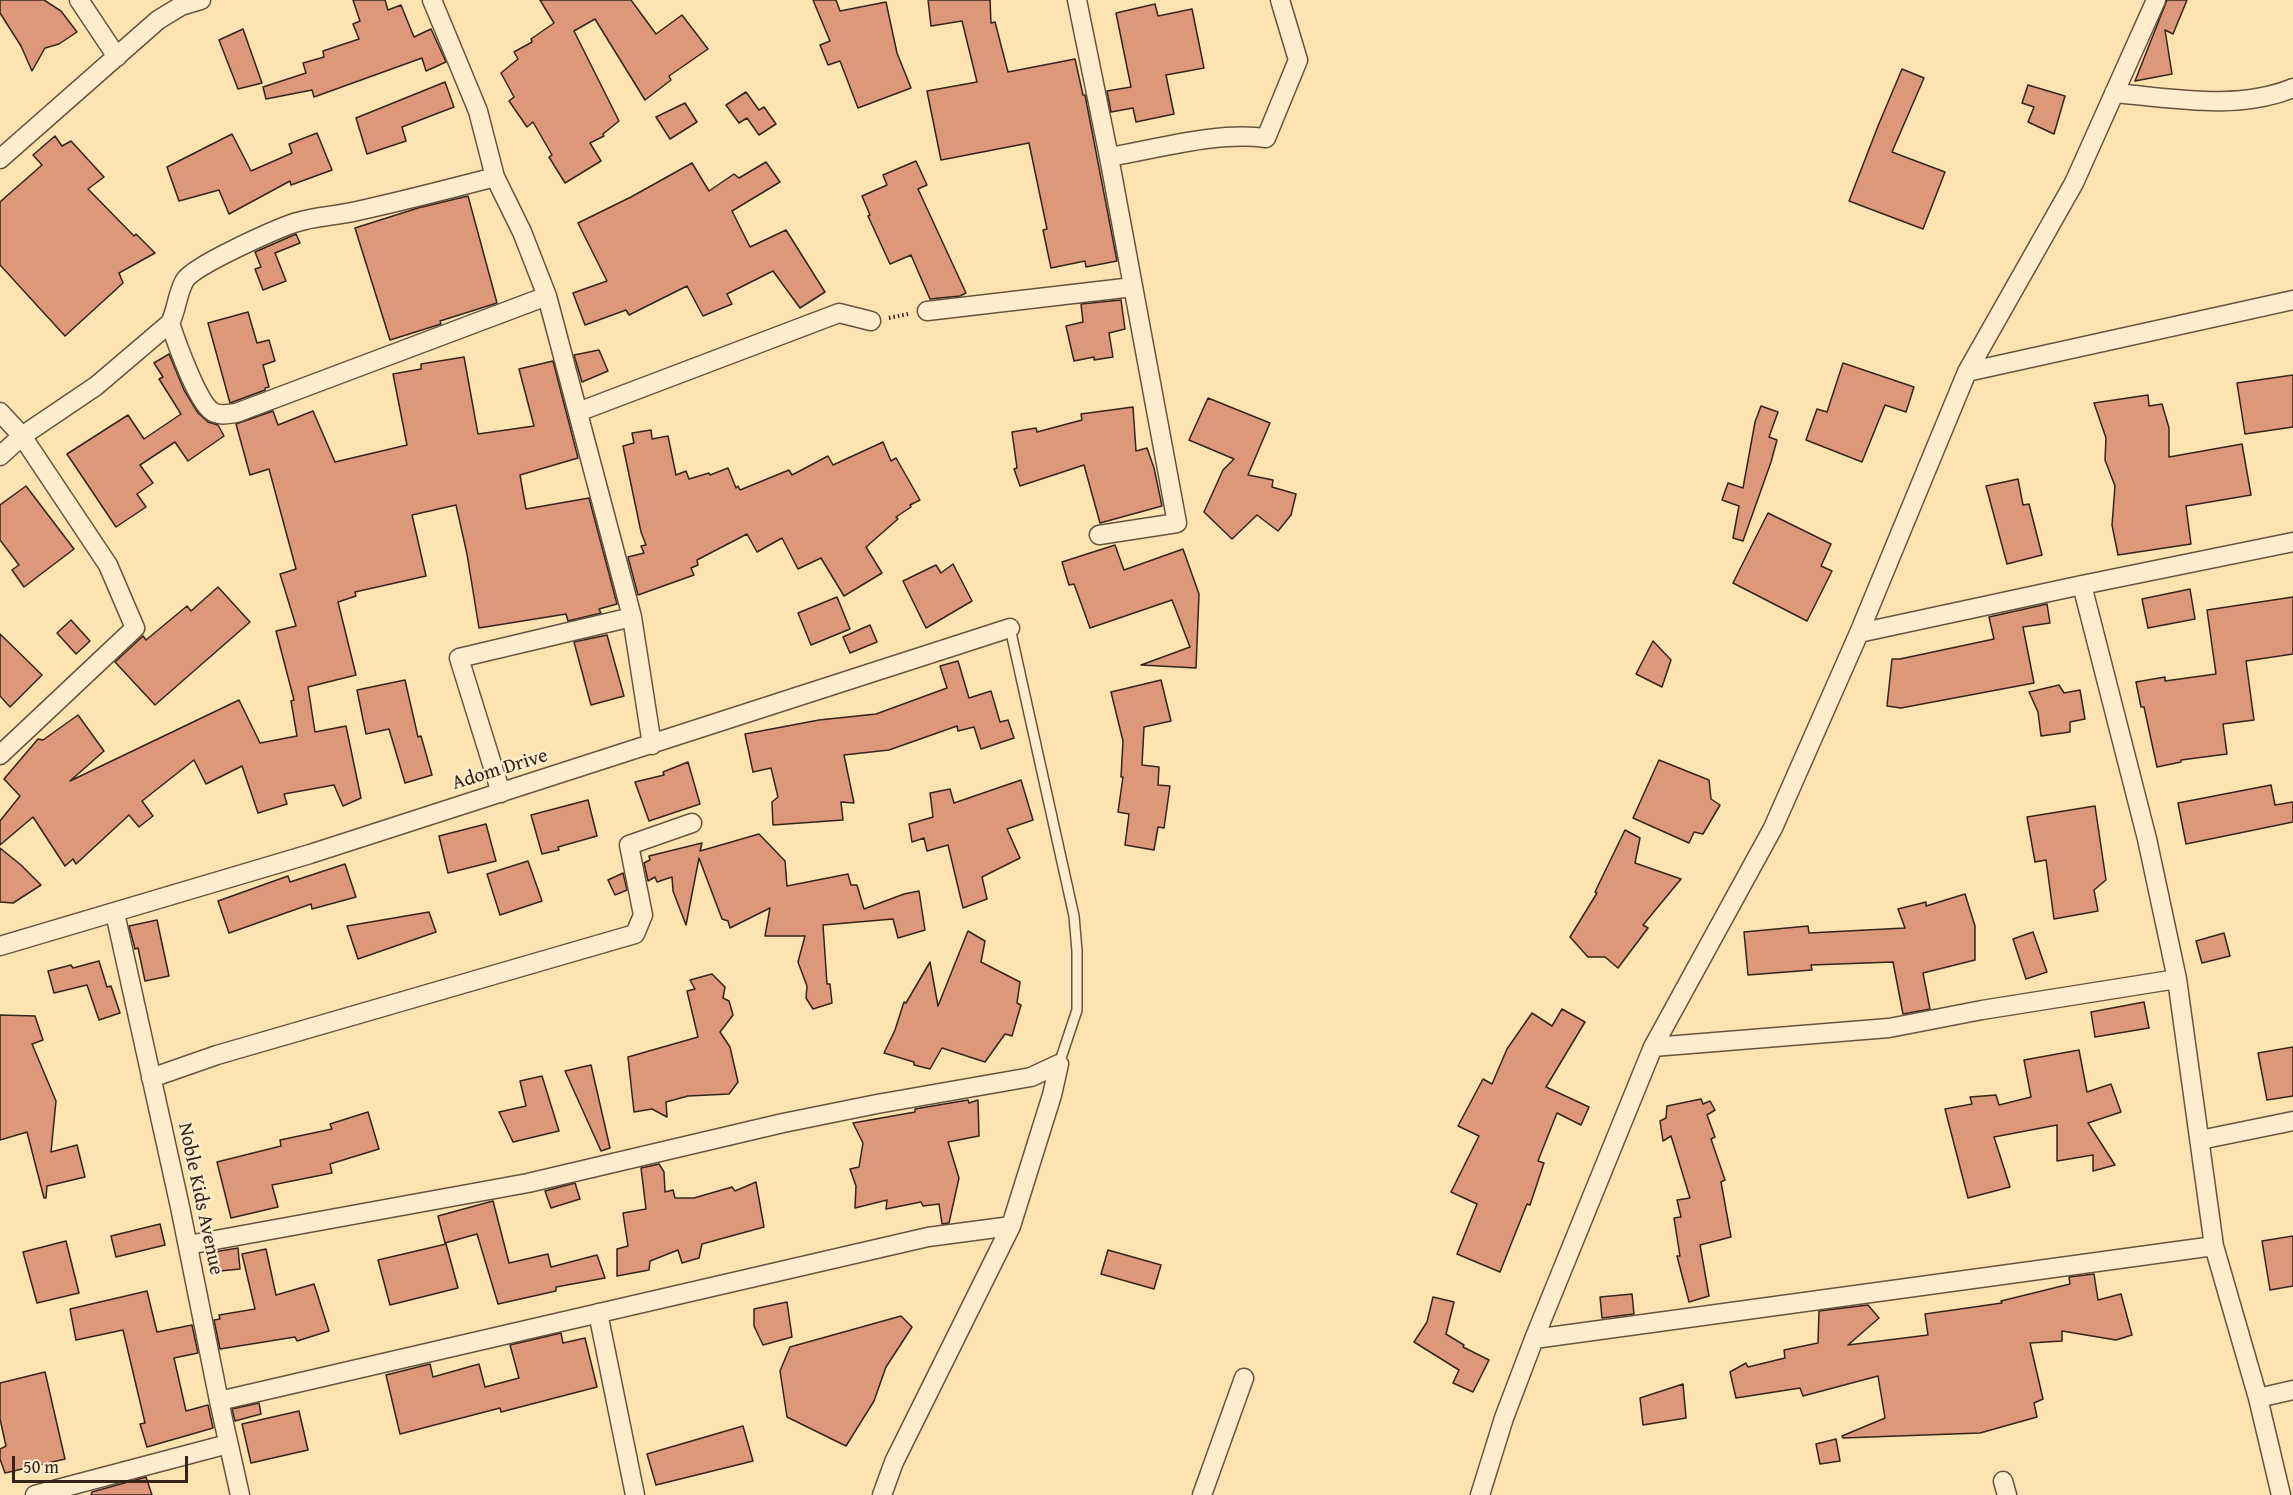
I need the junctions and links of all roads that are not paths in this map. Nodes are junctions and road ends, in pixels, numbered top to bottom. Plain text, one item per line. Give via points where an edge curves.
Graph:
1 (79, 0) edge
2 (201, 0) edge
3 (432, 0) edge
4 (1077, 0) edge
5 (1280, 0) edge
6 (2156, 0) edge
7 (171, 6) edge
8 (117, 57) junction
9 (2293, 88) edge
10 (2114, 93) junction
11 (1109, 157) junction
12 (0, 159) edge
13 (495, 177) junction
14 (1132, 287) junction
15 (548, 296) junction
16 (2293, 300) edge
17 (927, 311) road end
18 (871, 321) road end
19 (170, 323) junction
20 (1967, 372) junction
21 (0, 412) edge
22 (578, 412) junction
23 (22, 436) junction
24 (0, 456) edge
25 (1099, 535) dead end
26 (2293, 542) edge
27 (2082, 585) junction
28 (632, 617) junction
29 (1010, 628) joint
30 (1859, 633) junction
31 (652, 745) junction
32 (0, 756) edge
33 (501, 793) junction
34 (692, 823) dead end
35 (115, 913) junction
36 (0, 946) edge
37 (2177, 979) junction
38 (1653, 1047) junction
39 (1059, 1064) junction
40 (151, 1078) junction
41 (2293, 1121) edge
42 (2200, 1140) junction
43 (1011, 1226) junction
44 (188, 1245) junction
45 (2214, 1246) junction
46 (598, 1313) junction
47 (1534, 1339) junction
48 (1244, 1378) dead end
49 (2293, 1390) edge
50 (2258, 1398) junction
51 (219, 1401) junction
52 (228, 1444) junction
53 (1482, 1488) edge
54 (35, 1495) edge
55 (240, 1495) edge
56 (634, 1495) edge
57 (882, 1495) edge
58 (1202, 1495) edge
59 (2281, 1495) edge

1 - 8 street
2 - 7 street
3 - 13 street via 478,111
4 - 11 street
5 - 11 street via 1298,60 1266,138 1226,137
6 - 10 street
7 - 8 street
8 - 12 street
9 - 10 street via 2254,99 2217,102
10 - 20 street via 2074,183
11 - 14 street
13 - 15 street
13 - 19 street via 295,223 186,279
14 - 17 street
14 - 25 street via 1177,523
15 - 19 street via 236,413 211,411 204,402
15 - 22 street
16 - 20 street
18 - 22 street via 839,313
19 - 23 street via 96,386
20 - 30 street
21 - 23 street
22 - 28 street
23 - 24 street
23 - 32 street via 108,565 135,628
26 - 27 street
27 - 30 street
27 - 37 street
28 - 31 street
28 - 33 street via 459,658
29 - 31 street, Adom Drive
29 - 39 lane via 1074,916 1077,1010
30 - 38 street via 1773,828
31 - 33 street, Adom Drive
33 - 35 street, Adom Drive
34 - 40 street via 630,845 644,915 635,934 217,1055
35 - 36 street, Adom Drive
35 - 40 street, Noble Kids Avenue
37 - 38 street via 1889,1028
37 - 42 street
38 - 47 street
39 - 43 street
39 - 44 street via 1031,1077 793,1121 528,1183
40 - 44 street, Noble Kids Avenue
41 - 42 street
42 - 45 street
43 - 46 street via 928,1237
43 - 57 street via 894,1462
44 - 51 street, Noble Kids Avenue
45 - 47 street
45 - 50 street
46 - 51 street
46 - 56 street
47 - 53 street
48 - 58 street
49 - 50 street
50 - 59 street
51 - 52 street, Noble Kids Avenue
52 - 54 street
52 - 55 street, Noble Kids Avenue

